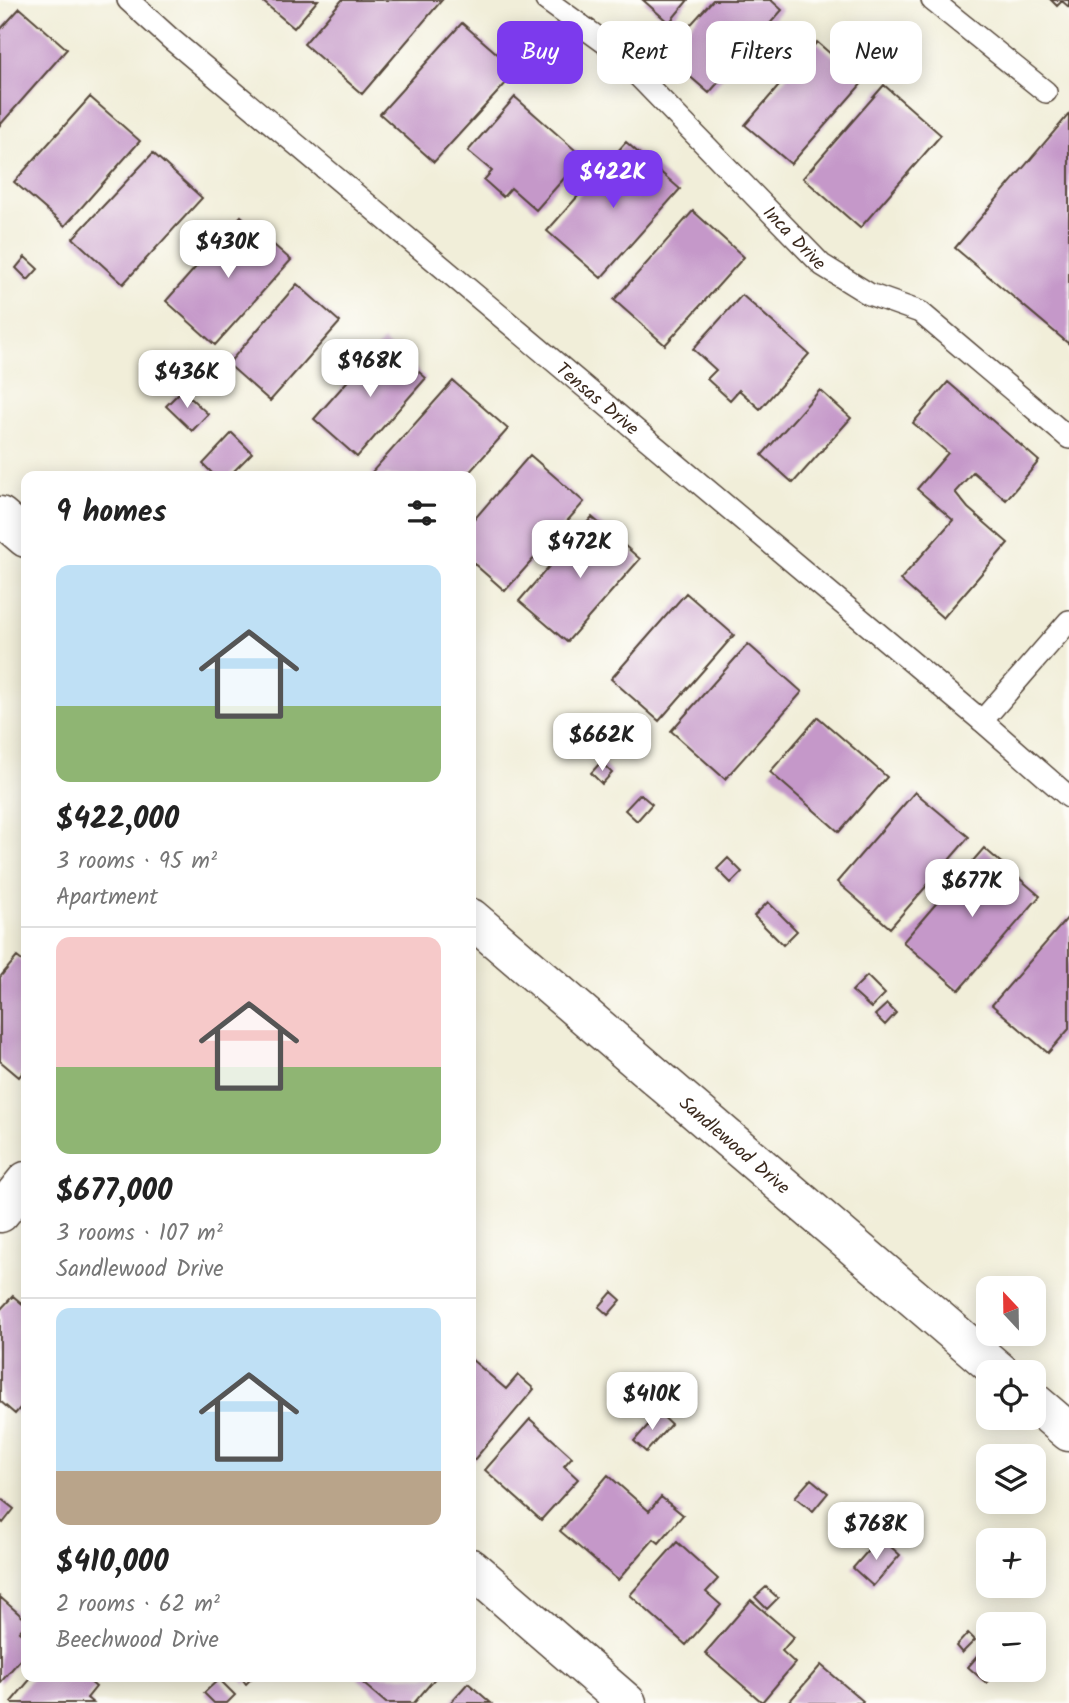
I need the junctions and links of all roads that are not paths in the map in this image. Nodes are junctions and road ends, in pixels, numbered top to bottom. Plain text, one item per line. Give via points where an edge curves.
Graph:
1 (128, 0) edge
2 (546, 0) edge
3 (932, 0) edge
4 (1046, 92) dead end
5 (1069, 438) edge
6 (0, 516) edge
7 (21, 534) edge
8 (1069, 621) edge
9 (982, 722) junction
10 (1069, 797) edge
11 (476, 922) edge
12 (19, 1177) edge
13 (0, 1213) edge
14 (986, 1360) edge
15 (1046, 1412) edge
16 (1069, 1432) edge
17 (476, 1572) edge
18 (627, 1703) edge

1 - 9 lane, Tensas Drive
2 - 5 lane, Inca Drive via 608,45 822,265 869,294 920,313
3 - 4 lane
6 - 7 street
8 - 9 lane
9 - 10 lane, Tensas Drive
11 - 14 street, Sandlewood Drive
12 - 13 street
15 - 16 street
17 - 18 street

